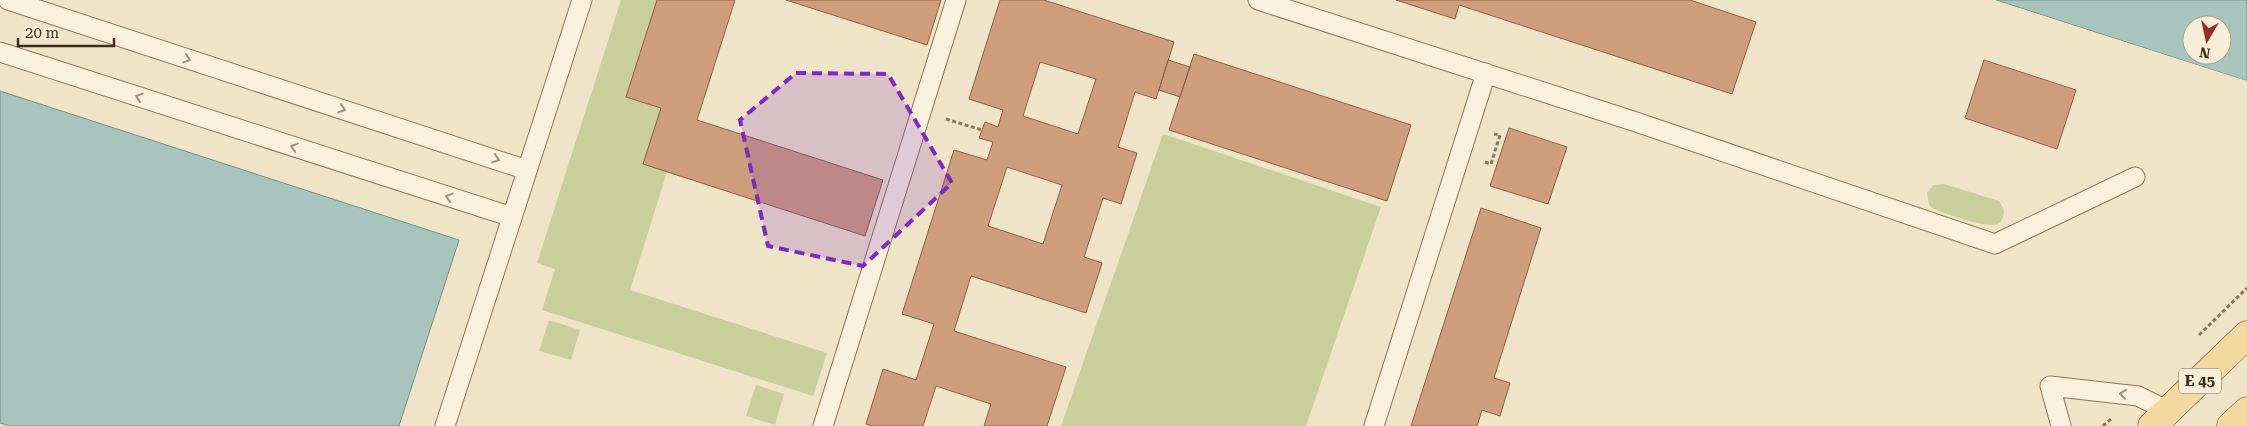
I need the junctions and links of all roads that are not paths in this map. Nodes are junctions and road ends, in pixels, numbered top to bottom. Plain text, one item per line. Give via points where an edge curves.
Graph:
1 (8, 0) edge
2 (582, 0) edge
3 (956, 0) edge
4 (1258, 0) edge
5 (0, 52) edge
6 (1486, 73) junction
7 (527, 170) junction
8 (2134, 176) dead end
9 (512, 217) junction
10 (2247, 335) edge
11 (2247, 411) edge
12 (2160, 419) edge
13 (445, 426) edge
14 (823, 426) edge
15 (1374, 426) edge
16 (2061, 426) edge
17 (2231, 426) edge

1 -> 7 lane
2 - 7 lane
3 - 14 lane
4 - 6 lane
9 -> 5 lane
6 - 8 lane via 1995,244
6 - 15 lane
7 - 9 lane
9 - 13 lane
10 - 12 main road, E 45
11 - 17 main road
12 -> 16 lane via 2138,396 2050,386

